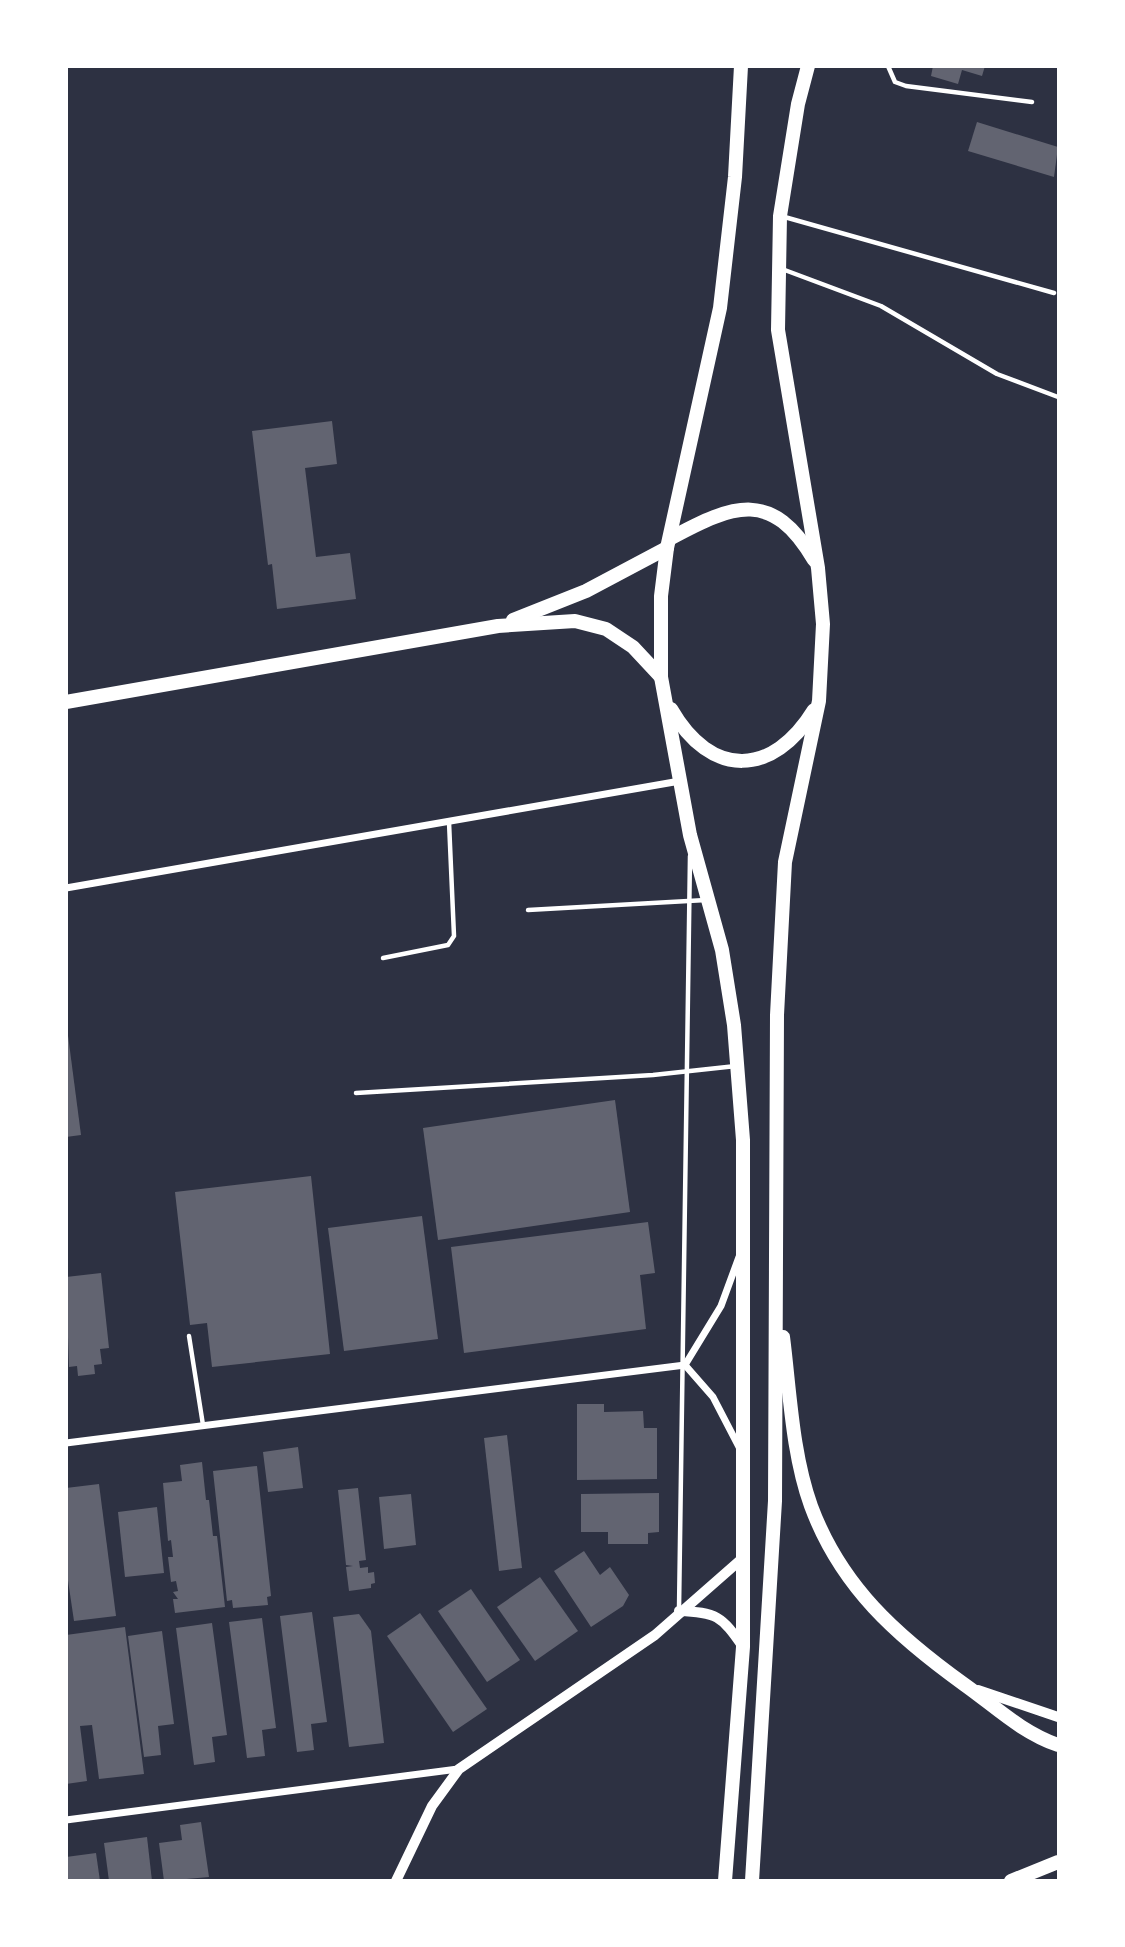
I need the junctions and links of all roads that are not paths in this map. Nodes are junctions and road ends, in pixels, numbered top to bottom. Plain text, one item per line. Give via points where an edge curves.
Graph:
1 (741, 66) edge
2 (808, 66) edge
3 (888, 66) edge
4 (1032, 102) dead end
5 (780, 216) junction
6 (778, 267) junction
7 (1054, 293) dead end
8 (1059, 397) edge
9 (669, 543) junction
10 (818, 568) junction
11 (498, 626) junction
12 (661, 677) junction
13 (665, 699) junction
14 (819, 701) junction
15 (66, 702) edge
16 (681, 781) junction
17 (449, 822) junction
18 (690, 835) junction
19 (66, 888) edge
20 (708, 900) junction
21 (689, 902) junction
22 (528, 910) dead end
23 (383, 958) dead end
24 (737, 1066) junction
25 (688, 1072) junction
26 (356, 1093) dead end
27 (745, 1240) junction
28 (776, 1284) junction
29 (189, 1336) dead end
30 (685, 1365) junction
31 (203, 1426) junction
32 (66, 1443) edge
33 (743, 1454) junction
34 (745, 1556) junction
35 (679, 1611) junction
36 (743, 1647) junction
37 (966, 1686) junction
38 (1059, 1717) edge
39 (1059, 1745) edge
40 (459, 1769) junction
41 (66, 1820) edge
42 (1059, 1863) edge
43 (396, 1881) edge
44 (725, 1881) edge
45 (752, 1881) edge
46 (1011, 1881) edge

1 - 9 highway via 735,177 720,308
2 - 5 highway
3 - 4 lane via 895,82 906,86
5 - 6 highway
5 - 7 lane
6 - 8 lane via 881,306 997,374
6 - 10 highway via 778,330
9 - 10 highway via 722,512 755,509 798,533
9 - 11 highway via 586,591
9 - 12 highway via 661,596
10 - 14 highway via 823,624
11 - 12 highway via 575,621 606,629 633,647
11 - 15 highway
12 - 13 highway
13 - 14 highway via 681,726 705,751 729,760 755,760 778,752 799,733
13 - 16 highway
14 - 28 highway via 785,862 777,1015
16 - 17 street
16 - 18 highway
17 - 19 street
17 - 23 lane via 454,936 448,944
18 - 20 highway
18 - 21 lane
20 - 21 lane
20 - 24 highway via 722,950
21 - 22 lane
21 - 25 lane
24 - 25 lane
24 - 27 highway
25 - 26 lane
25 - 30 lane
27 - 30 street via 721,1306
27 - 33 highway
28 - 37 highway via 797,1447 811,1505 840,1565 876,1612 928,1660
28 - 45 highway via 775,1501
29 - 31 lane
30 - 31 street
30 - 33 street via 713,1397
30 - 35 lane
31 - 32 street
33 - 34 highway
34 - 35 street
34 - 36 highway
35 - 36 street via 717,1615
35 - 40 street via 629,1653
36 - 44 highway
37 - 38 street
37 - 39 highway via 999,1713
40 - 41 street
40 - 43 street via 432,1806
42 - 46 highway

